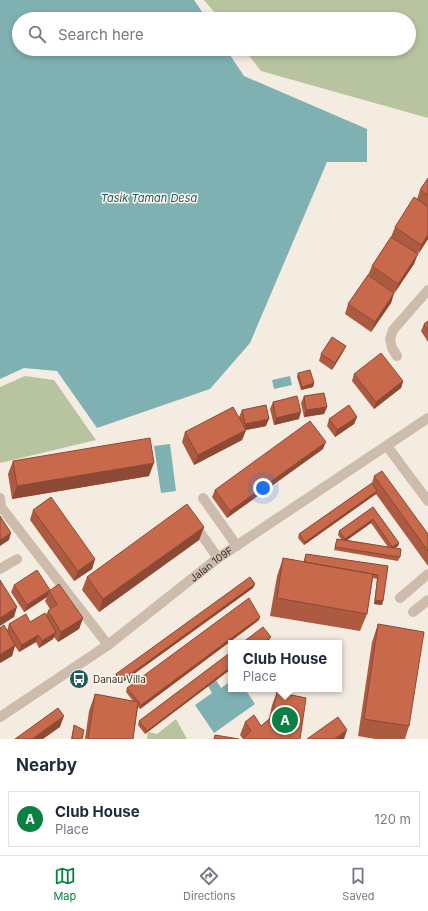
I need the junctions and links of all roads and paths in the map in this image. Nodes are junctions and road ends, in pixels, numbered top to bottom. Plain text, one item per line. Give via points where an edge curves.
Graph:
1 (428, 290) edge
2 (397, 356) dead end
3 (428, 418) edge
4 (387, 446) junction
5 (0, 498) edge
6 (202, 498) dead end
7 (428, 500) edge
8 (188, 516) edge
9 (237, 546) junction
10 (218, 558) junction
11 (17, 559) dead end
12 (0, 569) edge
13 (428, 574) edge
14 (400, 598) dead end
15 (428, 600) edge
16 (413, 612) dead end
17 (108, 645) junction
18 (0, 717) edge

1 - 2 street via 393,330 390,339
3 - 4 street, Jalan 109F
4 - 7 street
4 - 9 street, Jalan 109F
5 - 17 street via 1,507
6 - 9 street
8 - 10 street
9 - 10 street, Jalan 109F
10 - 17 street, Jalan 109F
11 - 12 street
13 - 14 street
15 - 16 street
17 - 18 street, Jalan 109F

